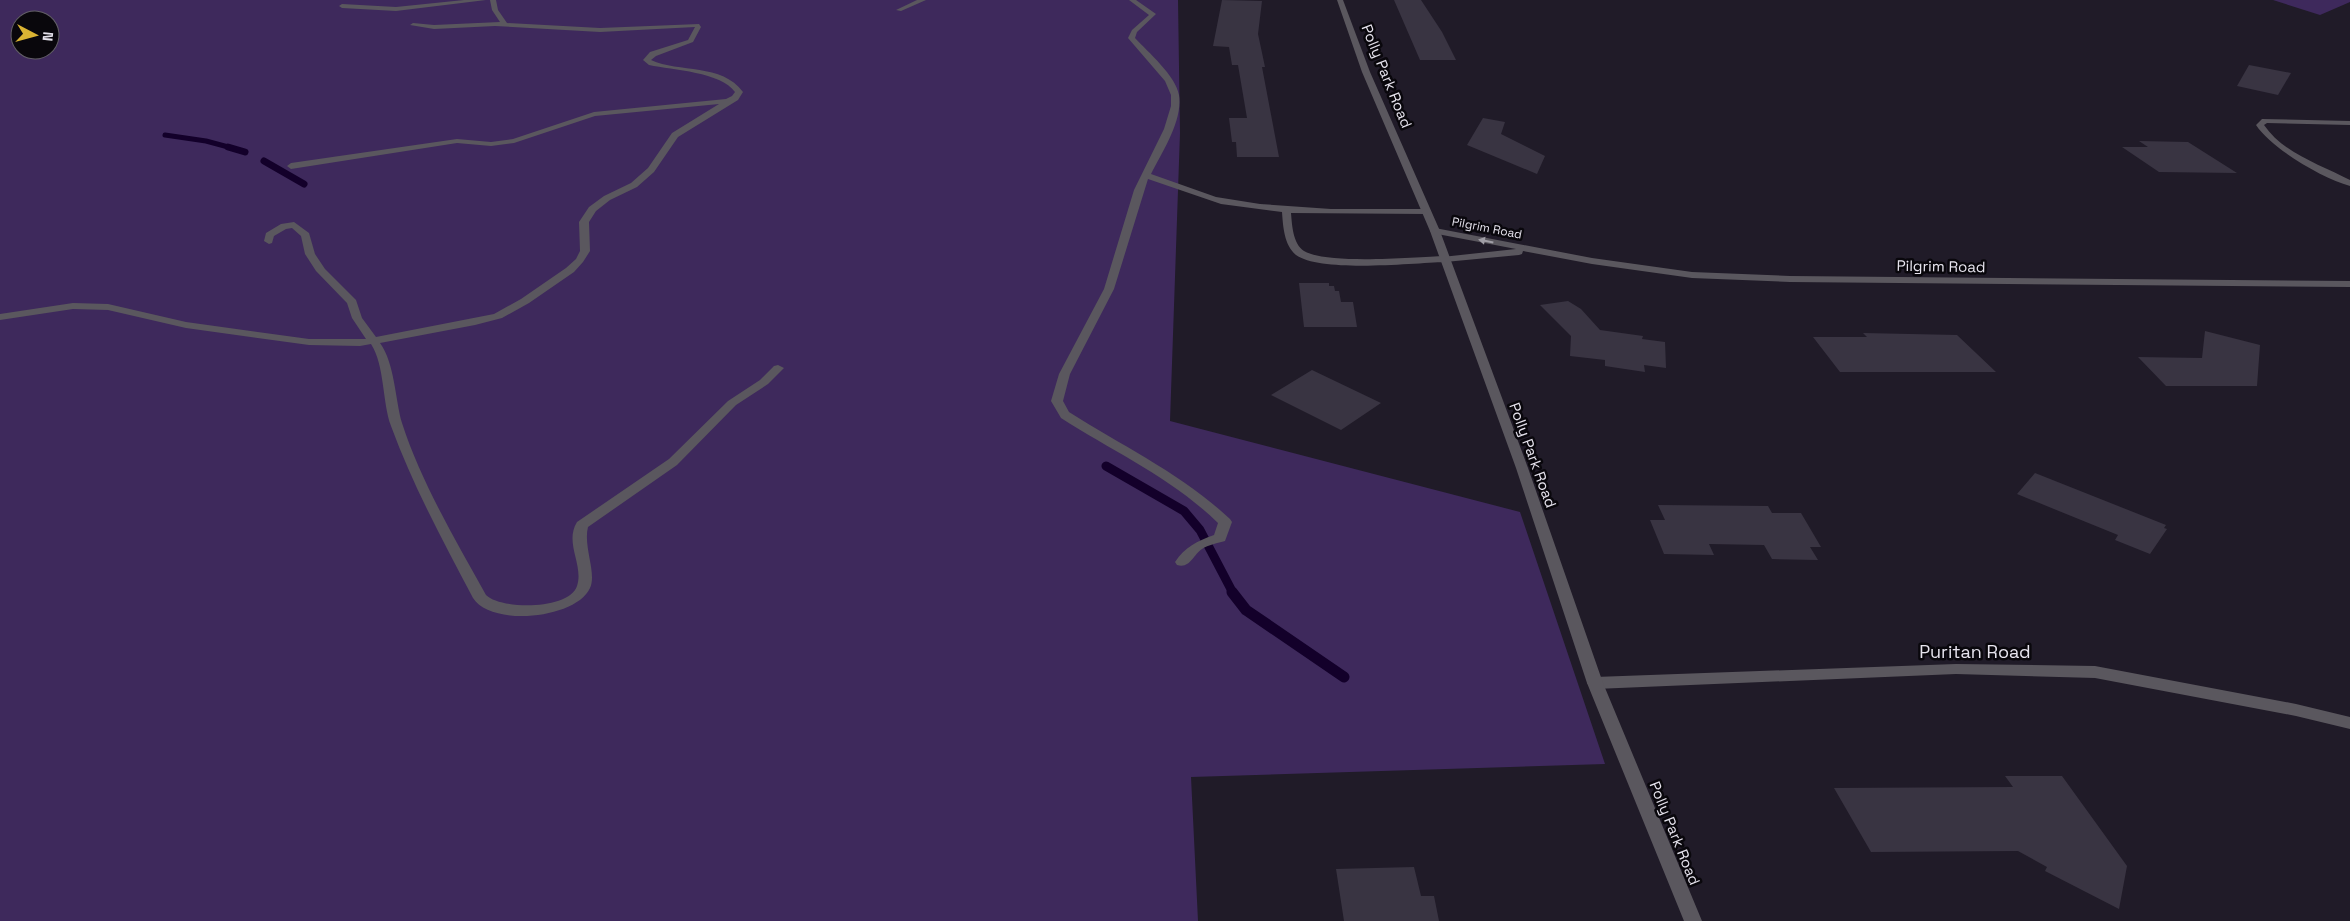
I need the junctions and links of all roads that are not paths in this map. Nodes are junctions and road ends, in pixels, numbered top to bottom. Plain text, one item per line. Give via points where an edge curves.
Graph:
1 (484, 0) edge
2 (493, 0) edge
3 (923, 0) edge
4 (1132, 0) edge
5 (1340, 0) edge
6 (342, 6) dead end
7 (899, 10) dead end
8 (413, 25) dead end
9 (506, 25) junction
10 (735, 98) junction
11 (2350, 123) edge
12 (291, 166) dead end
13 (1146, 175) junction
14 (2350, 183) edge
15 (1286, 210) junction
16 (1426, 211) junction
17 (1435, 231) junction
18 (269, 242) dead end
19 (1534, 250) junction
20 (1445, 259) junction
21 (2350, 284) edge
22 (0, 317) edge
23 (372, 341) junction
24 (778, 368) dead end
25 (1182, 562) dead end
26 (1595, 683) junction
27 (2350, 723) edge
28 (1693, 921) edge

1 - 6 street via 396,9
2 - 9 street via 494,10
3 - 7 street
4 - 13 street via 1153,14 1133,32 1131,38 1172,86 1175,96 1173,112
5 - 16 street, Polly Park Road via 1366,72
8 - 9 street
9 - 10 street via 600,30 696,25 698,27 691,41 658,51 647,60 728,81 738,89
10 - 12 street via 594,114 514,142 457,141
10 - 23 street via 675,135 652,170 634,185 592,209 584,222 584,251 580,260 525,301 498,316
11 - 14 street via 2265,121 2260,124 2264,134 2298,157
13 - 15 street via 1190,192 1235,204
13 - 25 street via 1136,198 1118,265 1087,335 1073,354 1057,399 1058,407 1065,415 1168,477 1225,522 1220,538 1197,546
15 - 16 street
15 - 20 street, Pilgrim Road via 1288,232 1298,252 1312,259
16 - 17 street, Polly Park Road
19 -> 17 street, Pilgrim Road
17 - 20 street, Polly Park Road
18 - 23 street via 270,235 284,226 301,230 306,235 310,254 352,302 357,318
19 - 20 street, Pilgrim Road
19 - 21 street, Pilgrim Road via 1692,275 1780,279
20 - 26 street, Polly Park Road via 1522,468
22 - 23 street via 74,306 108,307 186,325 309,342
23 - 24 street via 378,348 388,381 396,423 425,494 480,598 495,608 552,609 570,602 581,590 585,579 578,540 582,525 673,462 732,403 764,382
26 - 27 street, Puritan Road via 1956,669 2095,672
26 - 28 street, Polly Park Road

